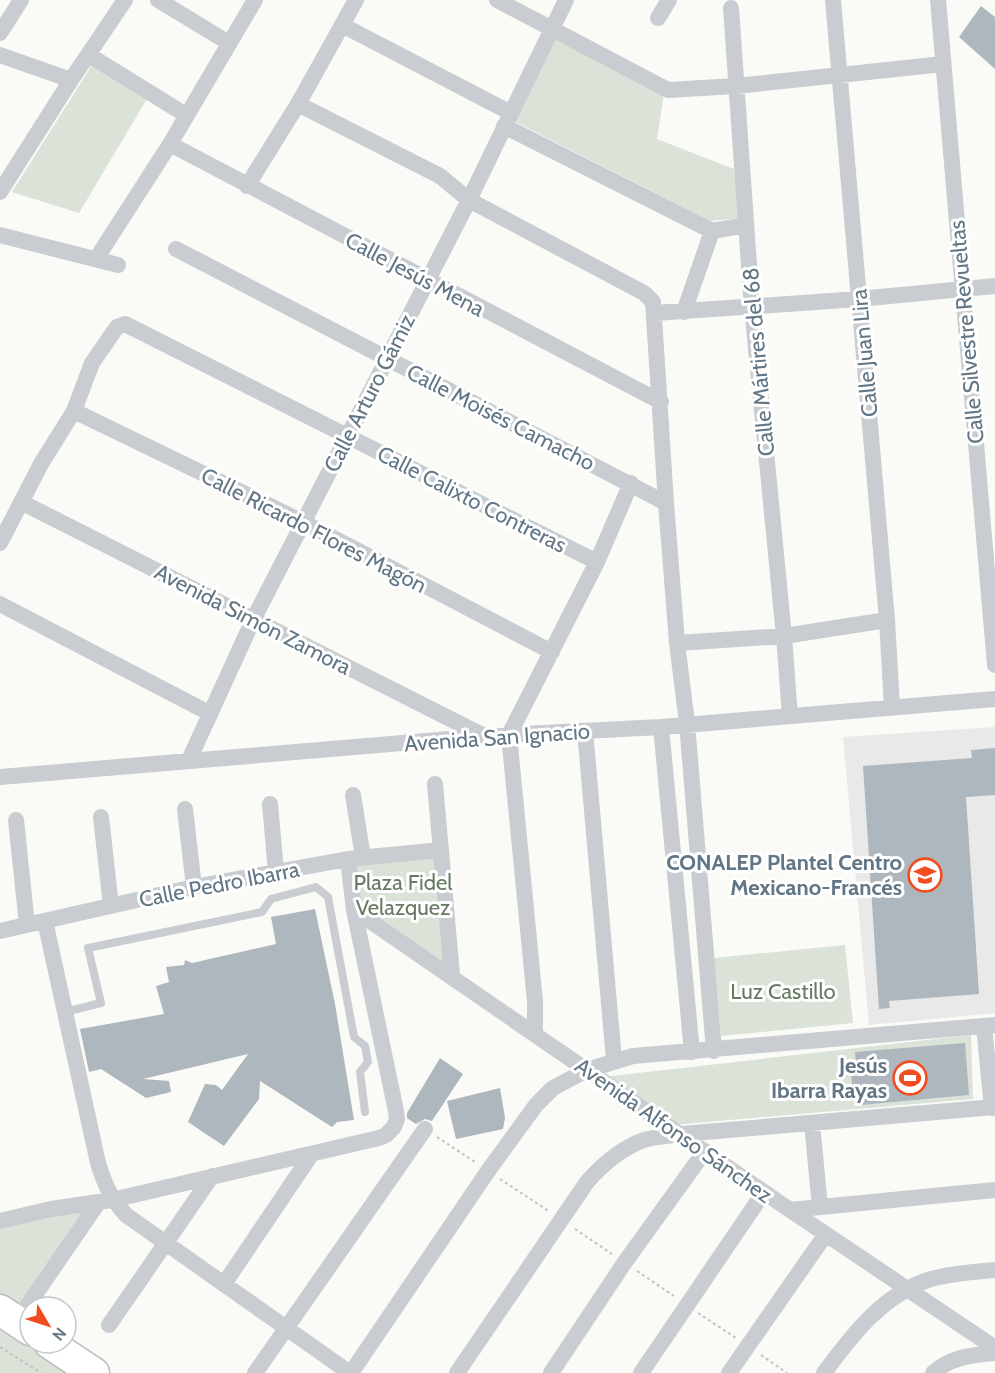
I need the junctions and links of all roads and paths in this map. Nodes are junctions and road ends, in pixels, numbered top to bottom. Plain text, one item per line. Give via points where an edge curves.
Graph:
1 (21, 0) edge
2 (125, 0) edge
3 (158, 0) edge
4 (255, 0) edge
5 (356, 0) edge
6 (497, 0) edge
7 (566, 0) edge
8 (669, 0) edge
9 (833, 0) edge
10 (938, 0) edge
11 (731, 8) dead end
12 (658, 18) dead end
13 (342, 25) junction
14 (553, 28) junction
15 (0, 33) edge
16 (230, 43) junction
17 (0, 55) edge
18 (89, 55) junction
19 (943, 64) junction
20 (839, 76) junction
21 (71, 80) junction
22 (736, 86) junction
23 (298, 104) junction
24 (186, 115) junction
25 (508, 119) junction
26 (170, 144) junction
27 (247, 186) junction
28 (0, 192) edge
29 (469, 200) junction
30 (746, 225) junction
31 (711, 231) junction
32 (0, 235) edge
33 (176, 249) dead end
34 (96, 259) junction
35 (118, 265) dead end
36 (427, 280) junction
37 (995, 286) edge
38 (962, 288) junction
39 (859, 299) junction
40 (752, 308) junction
41 (684, 312) junction
42 (655, 314) junction
43 (386, 358) junction
44 (661, 402) junction
45 (74, 411) junction
46 (347, 436) junction
47 (631, 483) junction
48 (21, 502) junction
49 (666, 503) junction
50 (303, 522) junction
51 (0, 543) edge
52 (597, 562) junction
53 (0, 604) edge
54 (253, 620) junction
55 (887, 620) junction
56 (784, 636) junction
57 (677, 643) junction
58 (552, 652) junction
59 (995, 665) edge
60 (995, 699) edge
61 (892, 706) junction
62 (209, 713) junction
63 (790, 716) junction
64 (687, 723) junction
65 (661, 727) junction
66 (585, 731) junction
67 (509, 735) junction
68 (485, 736) junction
69 (189, 760) junction
70 (0, 777) edge
71 (435, 784) dead end
72 (353, 795) dead end
73 (270, 804) dead end
74 (185, 809) dead end
75 (101, 817) dead end
76 (16, 820) dead end
77 (441, 850) junction
78 (356, 858) junction
79 (276, 872) junction
80 (194, 887) junction
81 (111, 906) junction
82 (354, 910) junction
83 (45, 921) junction
84 (27, 925) junction
85 (0, 931) edge
86 (452, 975) junction
87 (65, 1012) junction
88 (989, 1026) edge
89 (535, 1034) junction
90 (714, 1051) junction
91 (692, 1052) junction
92 (614, 1060) junction
93 (587, 1070) junction
94 (994, 1107) edge
95 (365, 1113) dead end
96 (812, 1123) junction
97 (425, 1129) joint
98 (682, 1134) junction
99 (705, 1151) junction
100 (311, 1155) junction
101 (488, 1171) junction
102 (212, 1176) junction
103 (995, 1190) edge
104 (764, 1192) junction
105 (105, 1201) junction
106 (820, 1207) junction
107 (790, 1210) junction
108 (561, 1219) junction
109 (0, 1221) edge
110 (826, 1234) junction
111 (166, 1242) junction
112 (625, 1262) junction
113 (995, 1270) edge
114 (224, 1284) junction
115 (908, 1289) junction
116 (687, 1306) junction
117 (16, 1320) edge
118 (109, 1325) dead end
119 (286, 1329) junction
120 (747, 1346) junction
121 (0, 1347) edge
122 (995, 1350) edge
123 (67, 1355) edge
124 (40, 1373) edge
125 (94, 1373) edge
126 (255, 1373) edge
127 (350, 1373) edge
128 (457, 1373) edge
129 (551, 1373) edge
130 (641, 1373) edge
131 (729, 1373) edge
132 (787, 1373) edge
133 (824, 1373) edge
134 (933, 1373) edge

1 - 15 street
2 - 18 street
3 - 16 street
4 - 16 street
5 - 13 street
6 - 14 street
7 - 14 street, Calle Arturo Gámiz
8 - 12 street
9 - 20 street, Calle Juan Lira
10 - 19 street, Calle Silvestre Revueltas
11 - 22 street, Calle Mártires del 68
13 - 23 street
13 - 25 street
14 - 22 street via 668,90
14 - 25 street, Calle Arturo Gámiz
16 - 24 street
17 - 21 street
18 - 21 street
18 - 24 street
19 - 20 street
19 - 38 street, Calle Silvestre Revueltas
20 - 22 street
20 - 39 street, Calle Juan Lira
21 - 28 street
22 - 30 street, Calle Mártires del 68
23 - 27 street
23 - 29 street via 440,176
24 - 26 street
25 - 29 street, Calle Arturo Gámiz
25 - 31 street
26 - 27 street, Calle Jesús Mena
26 - 34 street
27 - 36 street, Calle Jesús Mena
29 - 36 street, Calle Arturo Gámiz
29 - 42 street via 644,293 653,302
30 - 31 street
30 - 40 street, Calle Mártires del 68
31 - 41 street
32 - 34 street
33 - 43 street, Calle Moisés Camacho
34 - 35 street
36 - 43 street, Calle Arturo Gámiz
36 - 44 street, Calle Jesús Mena
37 - 38 street
38 - 39 street
38 - 59 street, Calle Silvestre Revueltas
39 - 40 street
39 - 55 street, Calle Juan Lira
40 - 41 street
40 - 56 street, Calle Mártires del 68
41 - 42 street
42 - 44 street
43 - 46 street, Calle Arturo Gámiz
43 - 47 street, Calle Moisés Camacho
44 - 49 street
45 - 46 street, Calle Calixto Contreras via 92,363 117,327 124,324
45 - 48 street
45 - 50 street, Calle Ricardo Flores Magón
46 - 50 street, Calle Arturo Gámiz
46 - 52 street, Calle Calixto Contreras
47 - 49 street, Calle Moisés Camacho
47 - 52 street
48 - 51 street
48 - 54 street, Avenida Simón Zamora
49 - 57 street
50 - 54 street, Calle Arturo Gámiz
50 - 58 street, Calle Ricardo Flores Magón
52 - 58 street
53 - 62 street
54 - 62 street, Calle Arturo Gámiz
54 - 68 street, Avenida Simón Zamora
55 - 56 street
55 - 61 street, Calle Juan Lira
56 - 57 street
56 - 63 street, Calle Mártires del 68
57 - 64 street
58 - 67 street
60 - 61 street, Avenida San Ignacio
61 - 63 street, Avenida San Ignacio
62 - 69 street, Calle Arturo Gámiz
63 - 64 street, Avenida San Ignacio
64 - 65 street, Avenida San Ignacio
64 - 90 street
65 - 66 street, Avenida San Ignacio
65 - 91 street
66 - 67 street, Avenida San Ignacio
66 - 92 street
67 - 68 street, Avenida San Ignacio
67 - 89 street
68 - 69 street, Avenida San Ignacio
69 - 70 street, Avenida San Ignacio
71 - 77 street
72 - 78 street
73 - 79 street
74 - 80 street
75 - 81 street
76 - 84 street
77 - 78 street, Calle Pedro Ibarra
77 - 86 street
78 - 79 street, Calle Pedro Ibarra
78 - 82 street
79 - 80 street, Calle Pedro Ibarra
80 - 81 street, Calle Pedro Ibarra
81 - 83 street, Calle Pedro Ibarra
82 - 86 street, Avenida Alfonso Sánchez
82 - 100 street via 397,1119 394,1127 379,1138
83 - 84 street, Calle Pedro Ibarra
83 - 87 street
84 - 85 street, Calle Pedro Ibarra
86 - 89 street, Avenida Alfonso Sánchez
87 - 95 lane via 101,1003 88,948 262,912 271,899 316,887 328,897 354,1037 365,1046 368,1062 360,1072
87 - 105 street
88 - 90 street
88 - 94 street
89 - 93 street, Avenida Alfonso Sánchez
90 - 91 street
91 - 92 street
92 - 93 street
93 - 98 street, Avenida Alfonso Sánchez
93 - 101 street via 553,1088
94 - 96 street
96 - 98 street
96 - 106 street
97 - 101 path
97 - 119 street
98 - 99 street, Avenida Alfonso Sánchez
98 - 108 street via 645,1140 618,1153 586,1182
99 - 104 street, Avenida Alfonso Sánchez
99 - 112 street
100 - 102 street
100 - 114 street
101 - 108 path
101 - 127 street
102 - 105 street
102 - 111 street
103 - 106 street
104 - 107 street, Avenida Alfonso Sánchez
104 - 116 street
105 - 109 street
105 - 111 street
105 - 117 street
106 - 107 street
107 - 110 street, Avenida Alfonso Sánchez
108 - 112 path
108 - 128 street
110 - 115 street, Avenida Alfonso Sánchez
110 - 120 street
111 - 114 street
111 - 118 street
112 - 116 path
112 - 129 street
113 - 115 street via 949,1275
114 - 119 street
115 - 122 street, Avenida Alfonso Sánchez
115 - 133 street via 883,1304
116 - 120 path
116 - 130 street
119 - 126 street
119 - 127 street
120 - 131 street
120 - 132 path
121 - 124 path
122 - 134 street via 962,1356
123 - 125 highway

